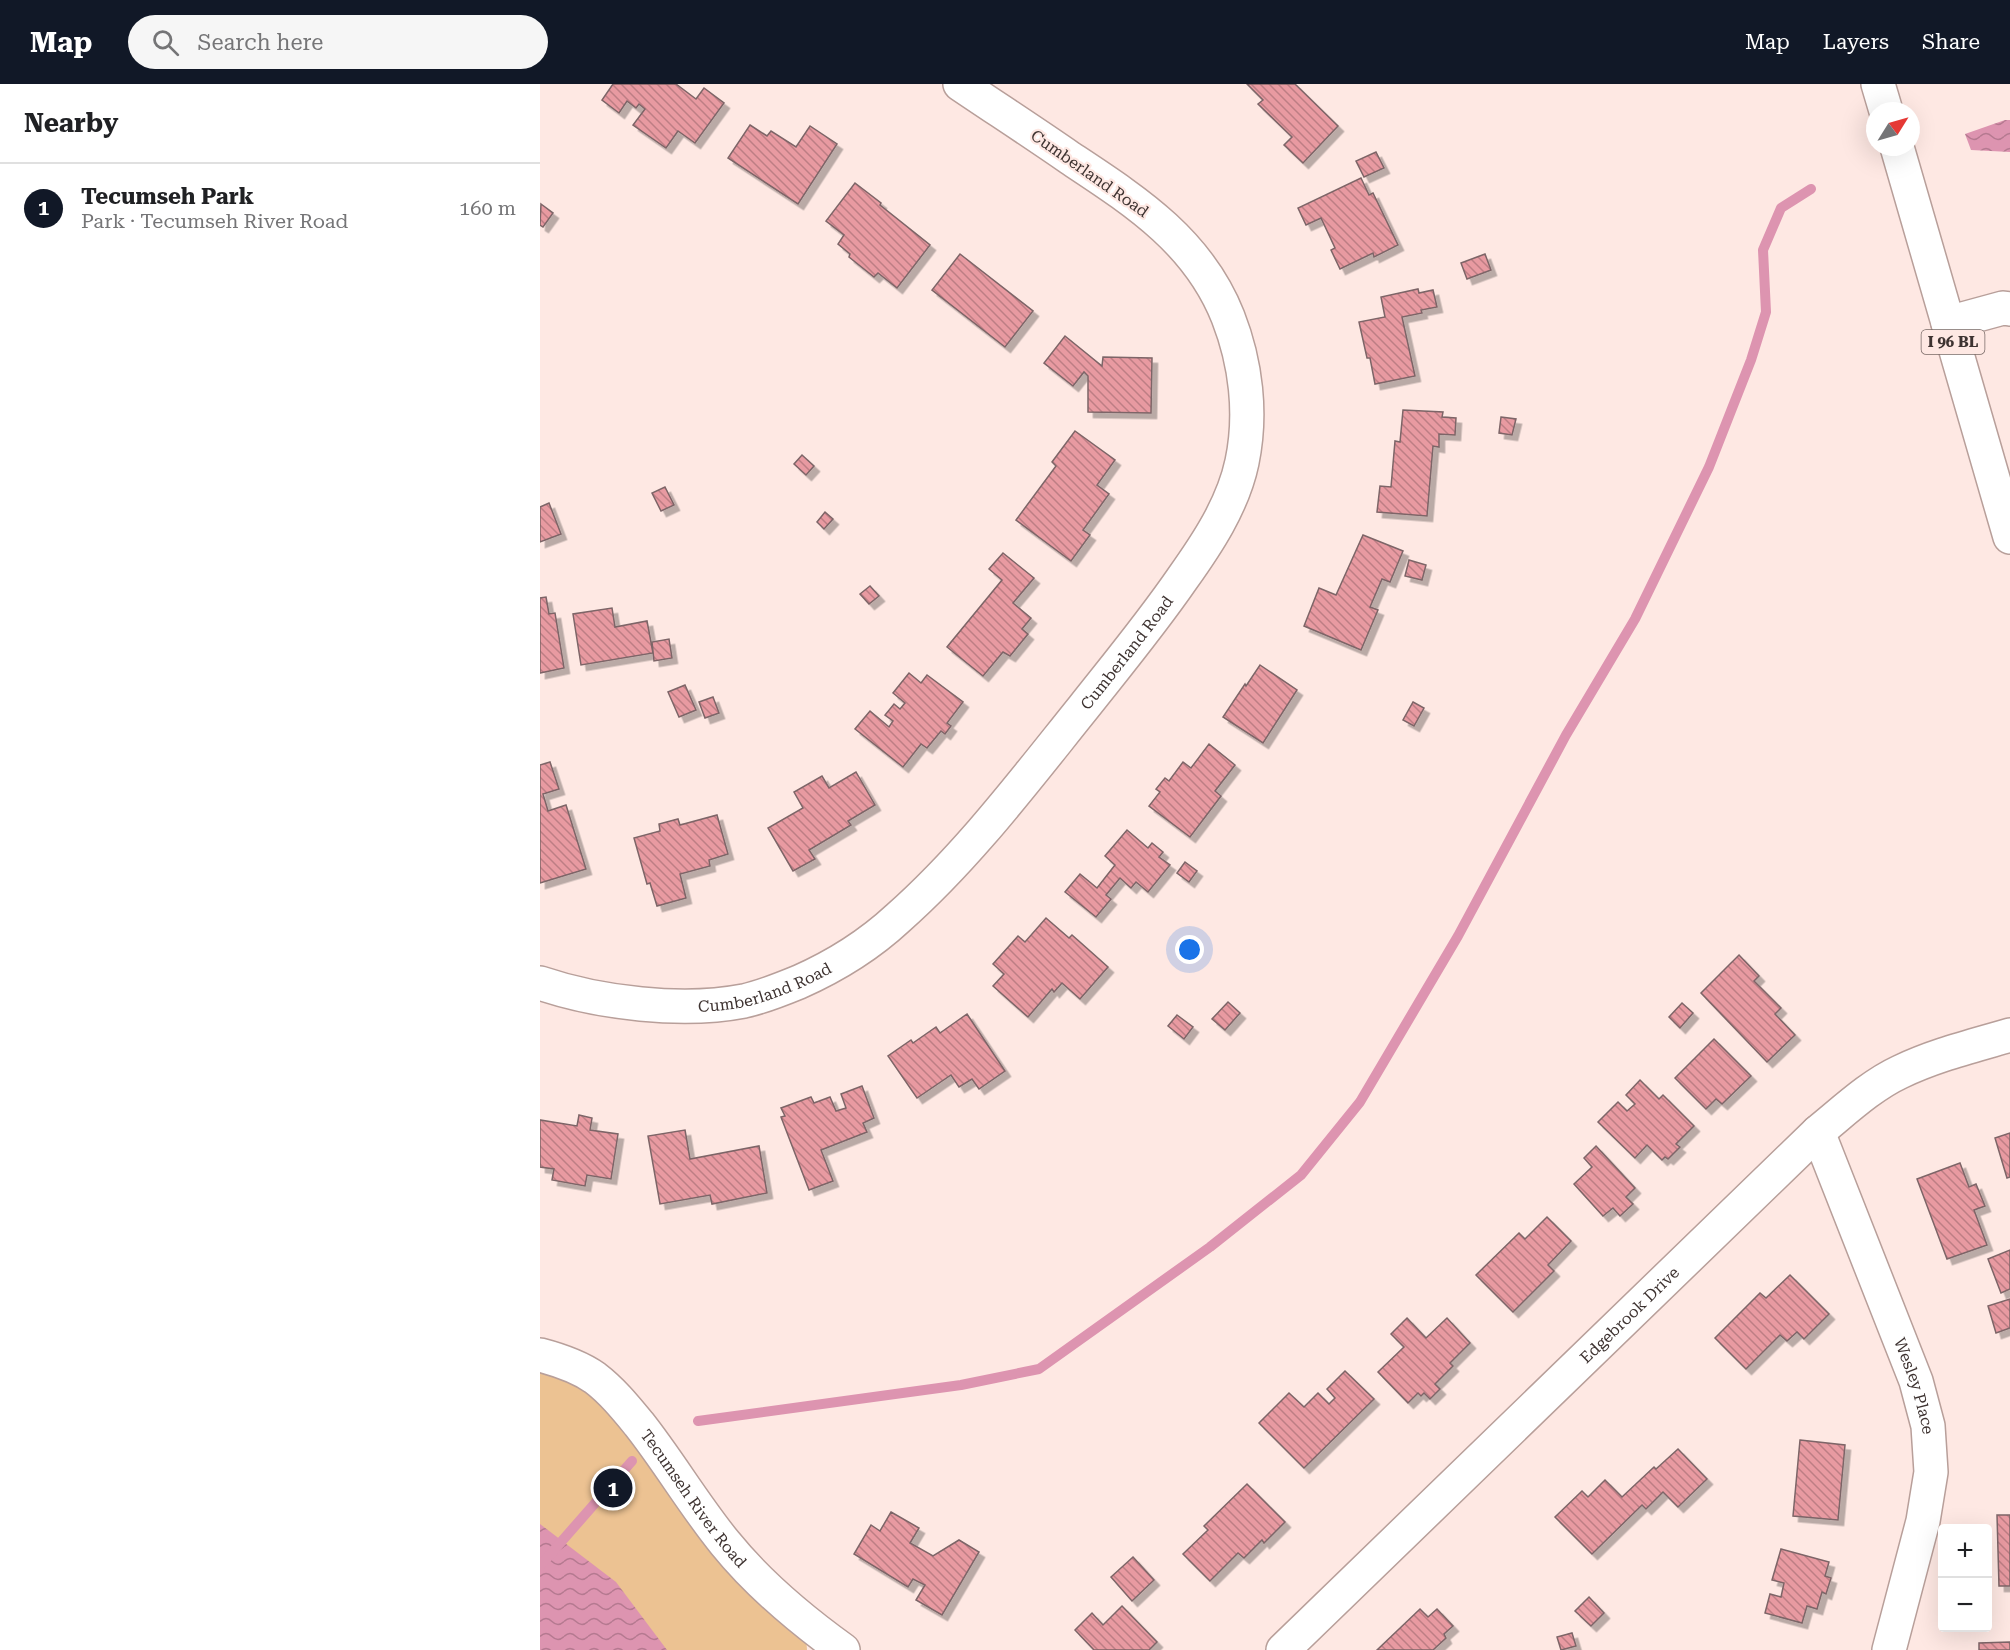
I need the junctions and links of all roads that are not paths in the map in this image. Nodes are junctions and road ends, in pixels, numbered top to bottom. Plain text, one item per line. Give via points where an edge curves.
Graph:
1 (960, 84) edge
2 (1878, 84) edge
3 (1883, 102) edge
4 (1899, 156) edge
5 (2010, 309) edge
6 (1948, 323) junction
7 (2010, 537) edge
8 (540, 983) edge
9 (2010, 1035) edge
10 (1818, 1132) junction
11 (540, 1355) edge
12 (843, 1650) edge
13 (1283, 1650) edge
14 (1889, 1650) edge

1 - 8 street, Cumberland Road via 1136,202 1178,238 1206,274 1228,316 1244,369 1247,420 1242,463 1228,504 1201,552 1154,618 998,814 897,920 852,954 800,982 745,1000 688,1006 641,1005
2 - 3 street
4 - 6 street, I 96 BL
5 - 6 street
6 - 7 street, I 96 BL
9 - 10 street, Edgebrook Drive via 1934,1057 1898,1073
10 - 13 street, Edgebrook Drive
10 - 14 street, Wesley Place via 1916,1381 1928,1426 1931,1472 1923,1521
11 - 12 street, Tecumseh River Road via 566,1362 619,1399 755,1578

